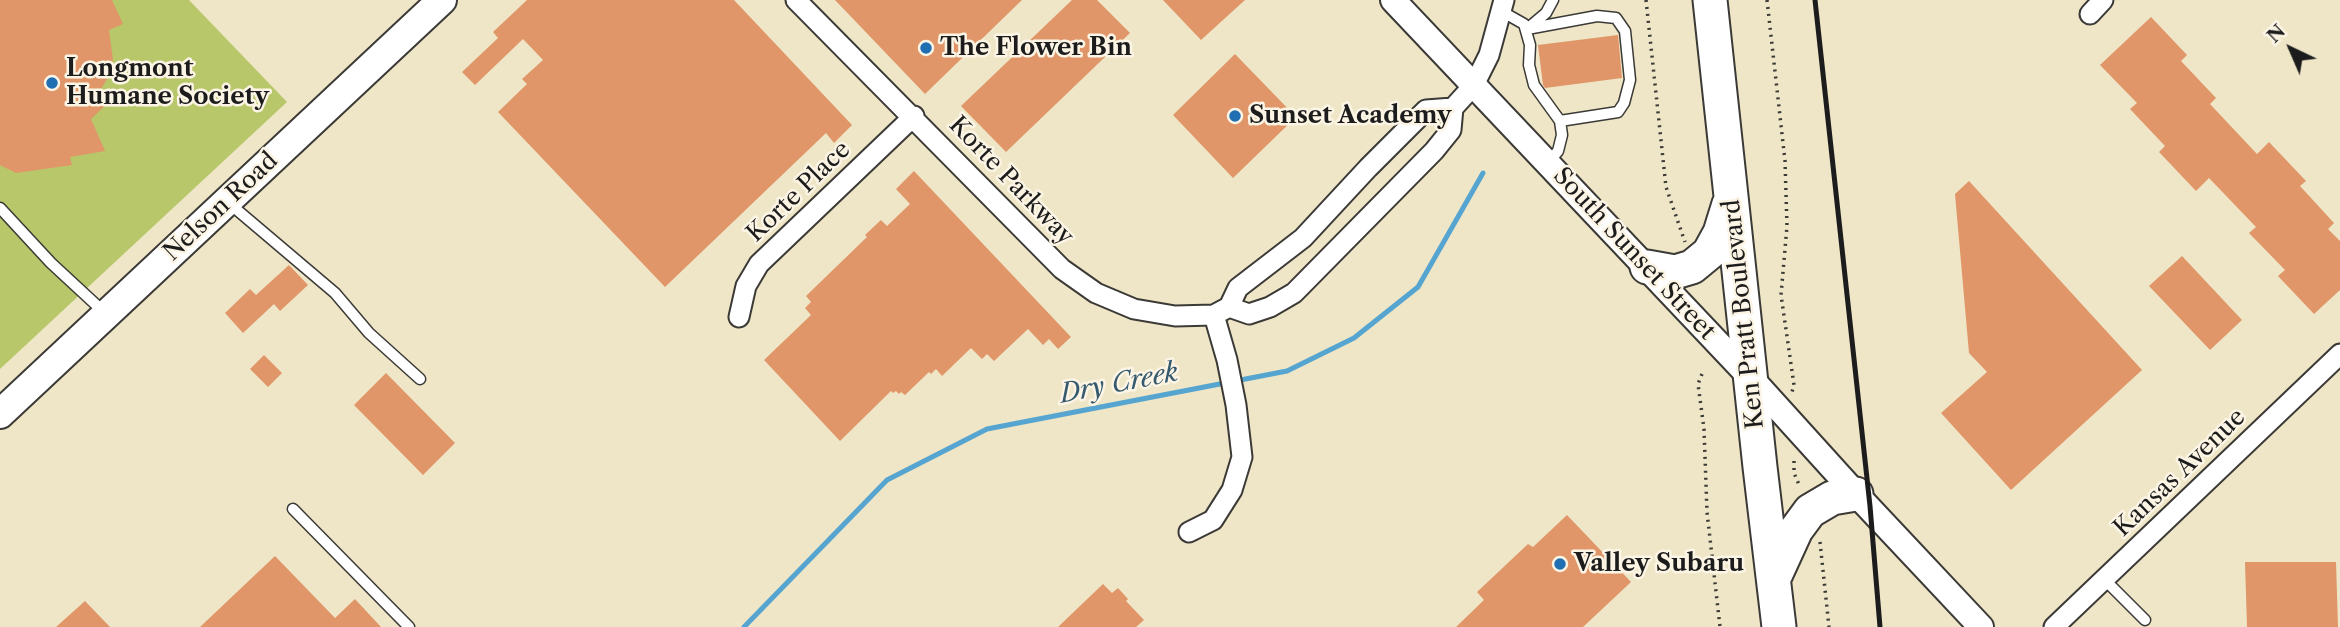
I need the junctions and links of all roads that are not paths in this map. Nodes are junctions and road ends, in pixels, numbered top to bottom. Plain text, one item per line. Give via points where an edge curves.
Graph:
1 (442, 0) edge
2 (796, 0) edge
3 (1393, 0) edge
4 (1553, 0) edge
5 (1710, 0) edge
6 (1503, 5) edge
7 (1527, 29) junction
8 (1474, 85) junction
9 (1453, 107) junction
10 (914, 116) junction
11 (1560, 121) junction
12 (1548, 163) junction
13 (1732, 195) junction
14 (227, 201) junction
15 (0, 208) edge
16 (1647, 267) junction
17 (1222, 311) junction
18 (105, 313) junction
19 (739, 317) dead end
20 (2340, 354) edge
21 (1750, 377) junction
22 (420, 379) dead end
23 (0, 414) edge
24 (1856, 494) junction
25 (293, 509) dead end
26 (1888, 527) dead end
27 (1189, 532) dead end
28 (1774, 578) junction
29 (2104, 579) junction
30 (1959, 603) junction
31 (2145, 620) dead end
32 (409, 627) edge
33 (1779, 627) edge
34 (1981, 627) edge
35 (2053, 627) edge

1 - 14 main road, Nelson Road
2 - 10 street, Korte Parkway
3 - 8 street, South Sunset Street
4 - 7 lane
5 - 13 highway, Ken Pratt Boulevard
6 - 7 lane
6 - 8 street, Korte Parkway via 1489,55
7 - 11 lane via 1530,75
7 - 11 lane via 1597,16 1616,18 1625,31 1630,80 1618,112
8 - 9 street, Korte Parkway
8 - 12 street, South Sunset Street
9 - 17 street via 1426,110 1303,238 1238,288
9 - 17 street, Korte Parkway via 1451,130 1434,151 1294,293 1249,314
10 - 17 street, Korte Parkway via 1062,269 1096,293 1134,309 1175,316
10 - 19 street, Korte Place via 759,264 746,286
11 - 12 lane via 1558,151
12 - 16 street, South Sunset Street
13 - 16 highway via 1709,253 1692,267 1675,272
13 - 21 highway, Ken Pratt Boulevard
14 - 18 main road, Nelson Road
14 - 22 lane via 335,293
15 - 18 lane
16 - 21 street, South Sunset Street
17 - 27 street via 1242,457 1232,490 1213,520
18 - 23 main road, Nelson Road
20 - 29 street, Kansas Avenue
21 - 24 street, South Sunset Street
21 - 28 highway, Ken Pratt Boulevard
24 - 28 highway via 1832,498 1810,511
24 - 30 street, South Sunset Street
25 - 32 lane
26 - 30 street, South Sunset Street
28 - 33 highway, Ken Pratt Boulevard
29 - 31 lane
29 - 35 street, Kansas Avenue
30 - 34 street, South Sunset Street

